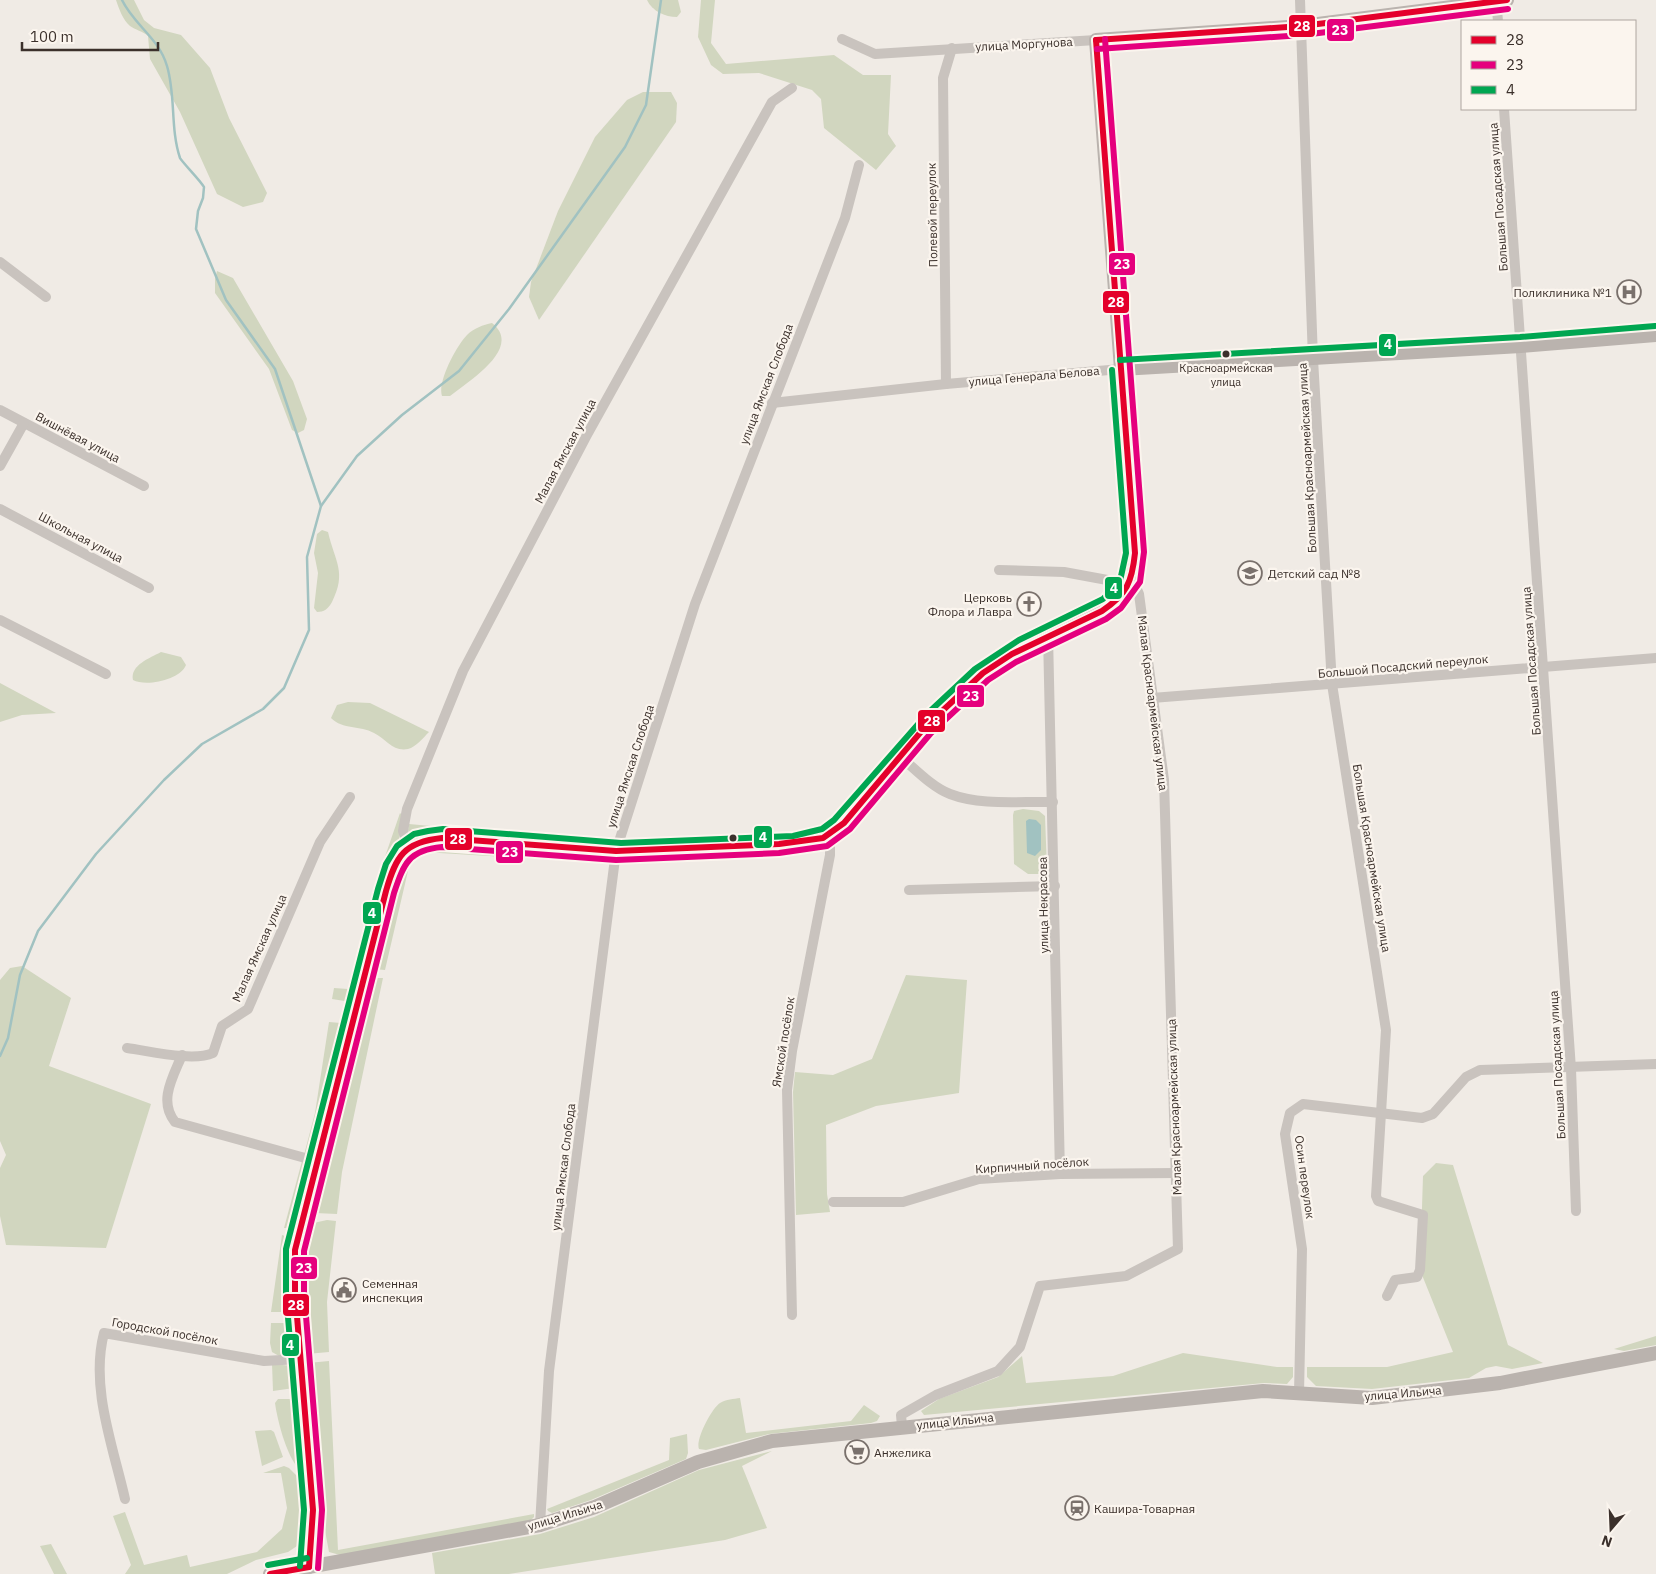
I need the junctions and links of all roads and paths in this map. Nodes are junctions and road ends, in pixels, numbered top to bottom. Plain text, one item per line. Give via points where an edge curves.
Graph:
1 (1300, 0) edge
2 (1500, 0) edge
3 (1498, 20) edge
4 (1302, 26) junction
5 (842, 39) dead end
6 (1096, 40) junction
7 (952, 48) junction
8 (792, 88) dead end
9 (1504, 110) edge
10 (859, 165) dead end
11 (0, 262) edge
12 (46, 297) dead end
13 (1656, 335) edge
14 (1521, 346) junction
15 (1313, 359) junction
16 (1121, 369) junction
17 (946, 384) junction
18 (772, 403) junction
19 (0, 410) edge
20 (24, 423) junction
21 (0, 466) edge
22 (144, 486) dead end
23 (0, 509) edge
24 (999, 570) dead end
25 (1131, 581) junction
26 (150, 588) dead end
27 (0, 620) edge
28 (1048, 635) junction
29 (1656, 658) edge
30 (1544, 667) junction
31 (106, 674) dead end
32 (1332, 684) junction
33 (1152, 698) junction
34 (901, 757) junction
35 (350, 798) dead end
36 (1053, 802) junction
37 (830, 835) junction
38 (408, 846) junction
39 (616, 851) junction
40 (1055, 886) junction
41 (909, 890) dead end
42 (127, 1048) dead end
43 (182, 1055) junction
44 (1656, 1064) edge
45 (1572, 1069) junction
46 (1382, 1113) junction
47 (316, 1161) junction
48 (1176, 1172) junction
49 (1060, 1174) junction
50 (833, 1202) dead end
51 (1576, 1211) dead end
52 (1387, 1296) dead end
53 (792, 1315) dead end
54 (1656, 1352) edge
55 (300, 1359) junction
56 (1299, 1394) junction
57 (902, 1426) junction
58 (125, 1499) dead end
59 (540, 1525) junction
60 (309, 1567) junction
61 (270, 1574) edge

1 - 4 street, Большая Красноармейская улица
2 - 3 street
2 - 4 main road, улица Моргунова
4 - 6 main road, улица Моргунова
4 - 15 street, Большая Красноармейская улица
5 - 7 street, улица Моргунова via 875,54
6 - 7 street, улица Моргунова
6 - 16 main road, Малая Красноармейская улица
7 - 17 street, Полевой переулок via 943,78
8 - 38 street, Малая Ямская улица via 776,98 767,111 588,433 463,670 407,809 403,831
9 - 14 street, Большая Посадская улица
10 - 18 street, улица Ямская Слобода via 844,218
11 - 12 street
13 - 14 main road, улица Генерала Белова
14 - 15 main road, улица Генерала Белова
14 - 30 street, Большая Посадская улица
15 - 16 main road, улица Генерала Белова
15 - 32 street, Большая Красноармейская улица
16 - 17 street, улица Генерала Белова
16 - 25 main road, Малая Красноармейская улица via 1135,553
17 - 18 street, улица Генерала Белова
18 - 39 street, улица Ямская Слобода via 695,604
19 - 20 street, Вишнёвая улица
20 - 21 street
20 - 22 street, Вишнёвая улица
23 - 26 street, Школьная улица
24 - 25 street via 1064,572
25 - 28 main road via 1109,607
25 - 33 street, Малая Красноармейская улица via 1139,594
27 - 31 street
28 - 34 main road via 983,674 925,728
28 - 36 street, улица Некрасова
29 - 30 street, Большой Посадский переулок
30 - 32 street, Большой Посадский переулок
30 - 45 street, Большая Посадская улица
32 - 33 street, Большой Посадский переулок
32 - 46 street, Большая Красноармейская улица via 1386,1030
33 - 48 street, Малая Красноармейская улица via 1164,780
34 - 36 street via 950,794 986,801
34 - 37 main road
35 - 43 street, Малая Ямская улица via 320,842 248,1009 222,1026 213,1053
36 - 40 street, улица Некрасова
37 - 39 main road via 779,844
37 - 53 street, Ямской посёлок via 830,855 787,1090
38 - 39 main road via 420,840 442,838
38 - 47 main road via 399,856 391,876
39 - 59 street, улица Ямская Слобода via 549,1371
40 - 41 street
40 - 49 street, улица Некрасова
42 - 43 street, Малая Ямская улица
43 - 47 street via 166,1097 170,1115 176,1122
44 - 45 street, Осин переулок
45 - 46 street, Осин переулок via 1480,1070 1466,1078 1433,1114 1422,1118
45 - 51 street, Большая Посадская улица
46 - 52 street via 1376,1196 1378,1201 1423,1216 1417,1277 1395,1280
46 - 56 street, Осин переулок via 1303,1104 1290,1113 1285,1134 1302,1249
47 - 55 main road via 295,1250
48 - 49 street, Кирпичный посёлок
48 - 57 street, Малая Красноармейская улица via 1178,1249 1126,1276 1040,1286 1020,1348 998,1371 913,1406 901,1415
49 - 50 street, Кирпичный посёлок via 979,1179 903,1202
54 - 56 main road, улица Ильича via 1490,1384 1372,1398
55 - 58 street, Городской посёлок via 264,1361 104,1333 99,1352 99,1373
55 - 60 main road via 313,1510
56 - 57 main road, улица Ильича via 1263,1391
57 - 59 main road, улица Ильича via 762,1444 698,1462 595,1507
59 - 60 main road, улица Ильича
60 - 61 main road, улица Ильича

